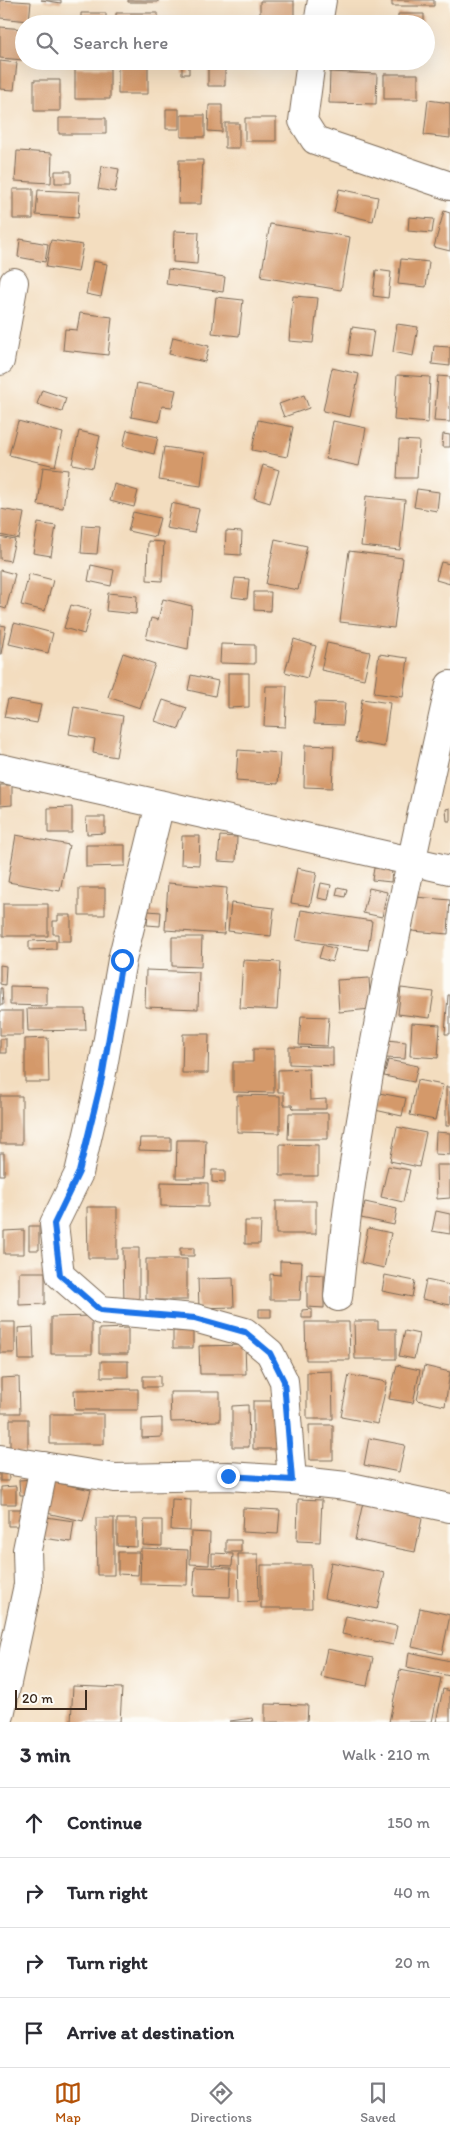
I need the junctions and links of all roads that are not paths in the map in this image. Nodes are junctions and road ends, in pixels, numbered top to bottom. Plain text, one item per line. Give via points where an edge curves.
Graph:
1 (322, 0) edge
2 (320, 15) edge
3 (311, 70) edge
4 (450, 186) edge
5 (14, 282) dead end
6 (0, 361) edge
7 (450, 684) edge
8 (0, 768) edge
9 (160, 804) junction
10 (412, 862) junction
11 (450, 870) edge
12 (338, 1297) dead end
13 (0, 1459) edge
14 (44, 1466) junction
15 (292, 1480) junction
16 (450, 1508) edge
17 (0, 1715) edge

1 - 2 street
3 - 4 street via 303,120 315,140
5 - 6 street
7 - 10 street
8 - 9 street
9 - 10 street
9 - 15 street via 122,960 102,1078 79,1172 54,1224 60,1275 100,1310 195,1318 245,1332 270,1353 284,1381
10 - 11 street
10 - 12 street via 370,1068 352,1178
13 - 14 street
14 - 15 street via 115,1478 228,1476
14 - 17 street via 27,1550 28,1585
15 - 16 street via 346,1486

